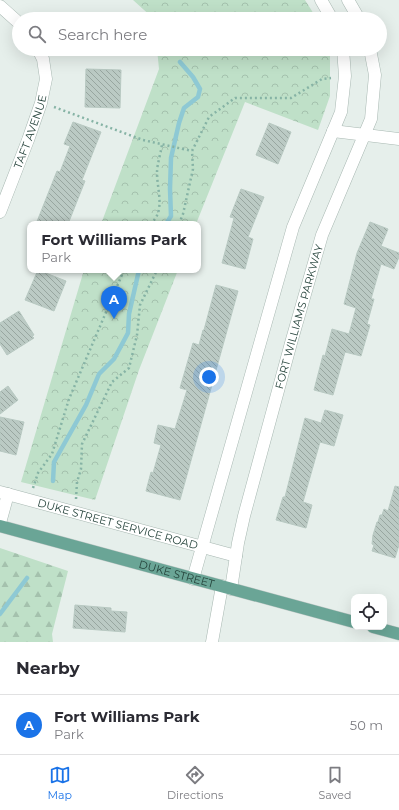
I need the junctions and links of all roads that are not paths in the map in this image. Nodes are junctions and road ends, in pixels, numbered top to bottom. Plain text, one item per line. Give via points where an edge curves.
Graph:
1 (320, 0) edge
2 (348, 0) edge
3 (0, 6) edge
4 (328, 12) edge
5 (355, 12) edge
6 (12, 17) edge
7 (42, 56) edge
8 (344, 56) edge
9 (371, 56) edge
10 (333, 131) junction
11 (364, 135) junction
12 (399, 139) edge
13 (0, 212) edge
14 (4, 493) edge
15 (0, 525) edge
16 (202, 546) junction
17 (236, 556) junction
18 (193, 579) junction
19 (227, 588) junction
20 (351, 621) edge
21 (384, 630) edge
22 (399, 634) edge
23 (212, 642) edge

1 - 4 street
2 - 5 street
3 - 6 street
7 - 13 street, TAFT AVENUE via 46,79 42,103
8 - 10 street via 345,76 341,112
9 - 11 street, FORT WILLIAMS PARKWAY via 375,75 371,119
10 - 11 street
10 - 16 street via 293,227
11 - 12 street
11 - 17 street, FORT WILLIAMS PARKWAY via 322,235 248,501
14 - 15 street
14 - 16 street, DUKE STREET SERVICE ROAD
15 - 18 main road, DUKE STREET
16 - 17 street, DUKE STREET SERVICE ROAD
16 - 18 street
17 - 19 street, FORT WILLIAMS PARKWAY
18 - 19 main road, DUKE STREET
19 - 20 main road, DUKE STREET
19 - 23 street, FORT WILLIAMS PARKWAY
21 - 22 main road

